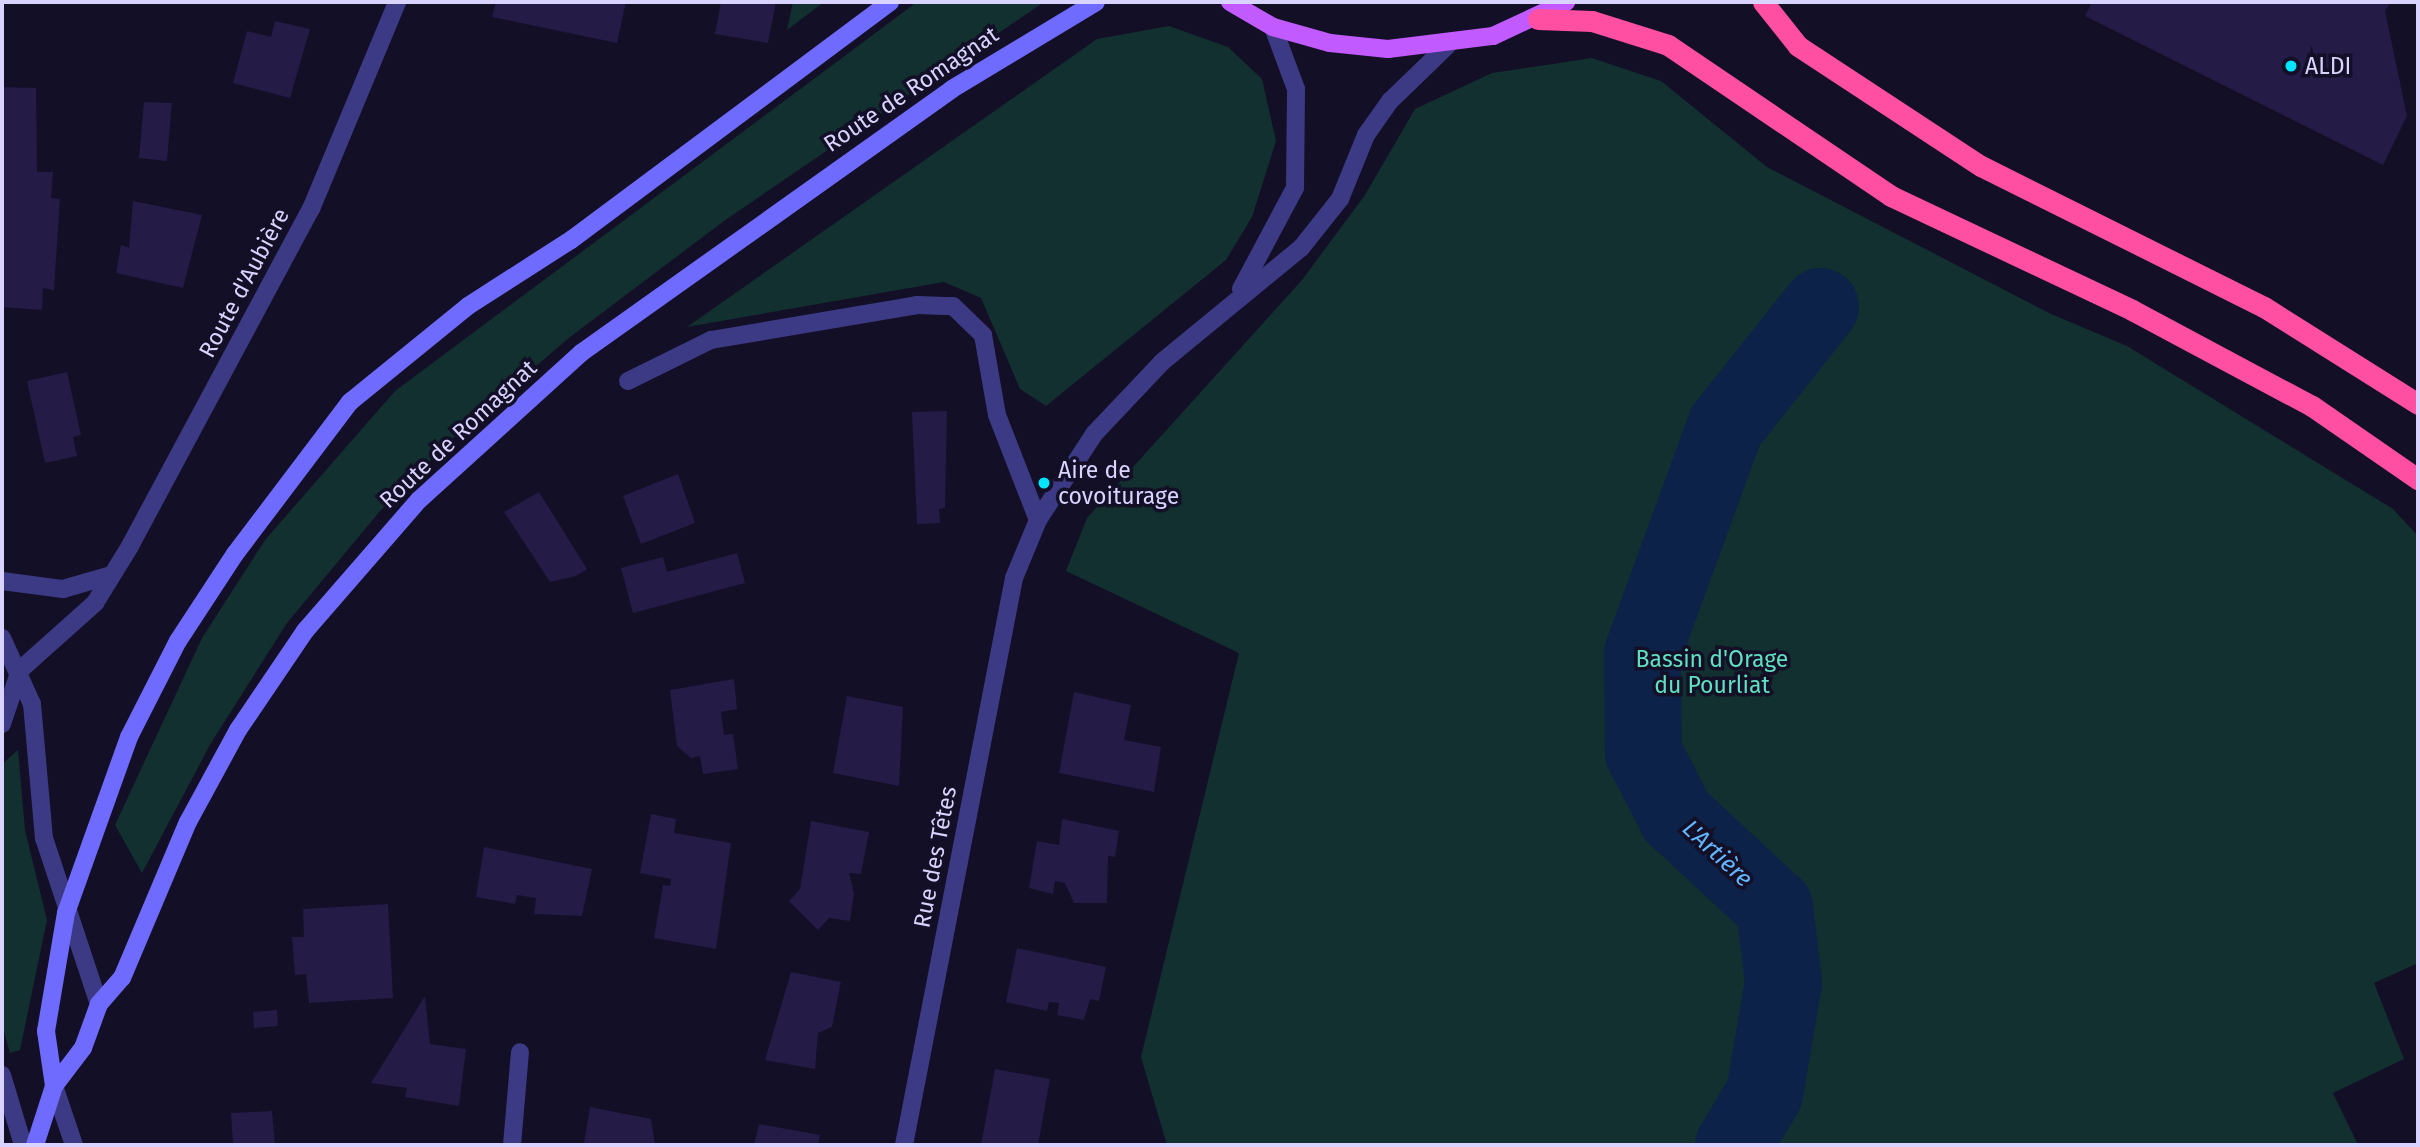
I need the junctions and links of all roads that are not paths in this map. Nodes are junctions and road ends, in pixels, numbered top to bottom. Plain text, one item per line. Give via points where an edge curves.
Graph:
1 (397, 2) edge
2 (890, 2) edge
3 (1096, 2) edge
4 (1230, 2) edge
5 (1566, 2) edge
6 (1762, 2) edge
7 (1538, 19) junction
8 (1273, 27) junction
9 (1447, 46) junction
10 (1238, 295) junction
11 (628, 381) dead end
12 (2418, 404) edge
13 (2418, 479) edge
14 (1038, 520) junction
15 (108, 576) junction
16 (2, 581) edge
17 (2, 638) edge
18 (20, 670) junction
19 (2, 724) edge
20 (66, 913) junction
21 (99, 1004) junction
22 (520, 1052) dead end
23 (2, 1075) edge
24 (54, 1086) junction
25 (23, 1145) edge
26 (35, 1145) edge
27 (74, 1145) edge
28 (512, 1145) edge
29 (904, 1145) edge

1 - 15 street, Route d'Aubière via 312,209
2 - 20 main road, Route de Romagnat via 571,240 468,306 350,402 235,554 178,641 129,737
3 - 21 main road, Route de Romagnat via 952,89 581,353 419,500 305,631 238,730 188,822 122,978
4 - 8 main road
5 - 7 main road
6 - 12 highway via 1798,46 1981,166 2264,307
7 - 9 main road
7 - 13 highway via 1592,21 1668,45 1891,196 2132,310 2300,400
8 - 9 main road via 1330,43 1388,49
8 - 10 street via 1296,89 1295,188
9 - 10 street via 1390,101 1366,135 1340,199 1301,248
10 - 14 street, Rue des Têtes via 1094,434
11 - 14 street via 711,340 917,305 953,306 983,335 997,415
14 - 29 street, Rue des Têtes via 1014,578
15 - 16 street via 63,589
15 - 18 street, Route d'Aubière via 74,627
17 - 18 street
18 - 19 street
18 - 20 street via 32,704 44,838
20 - 21 street
20 - 24 main road, Route de Romagnat via 47,1031
21 - 24 main road, Route de Romagnat via 83,1048
22 - 28 street
23 - 25 street
24 - 26 main road, Route de Romagnat
24 - 27 street

